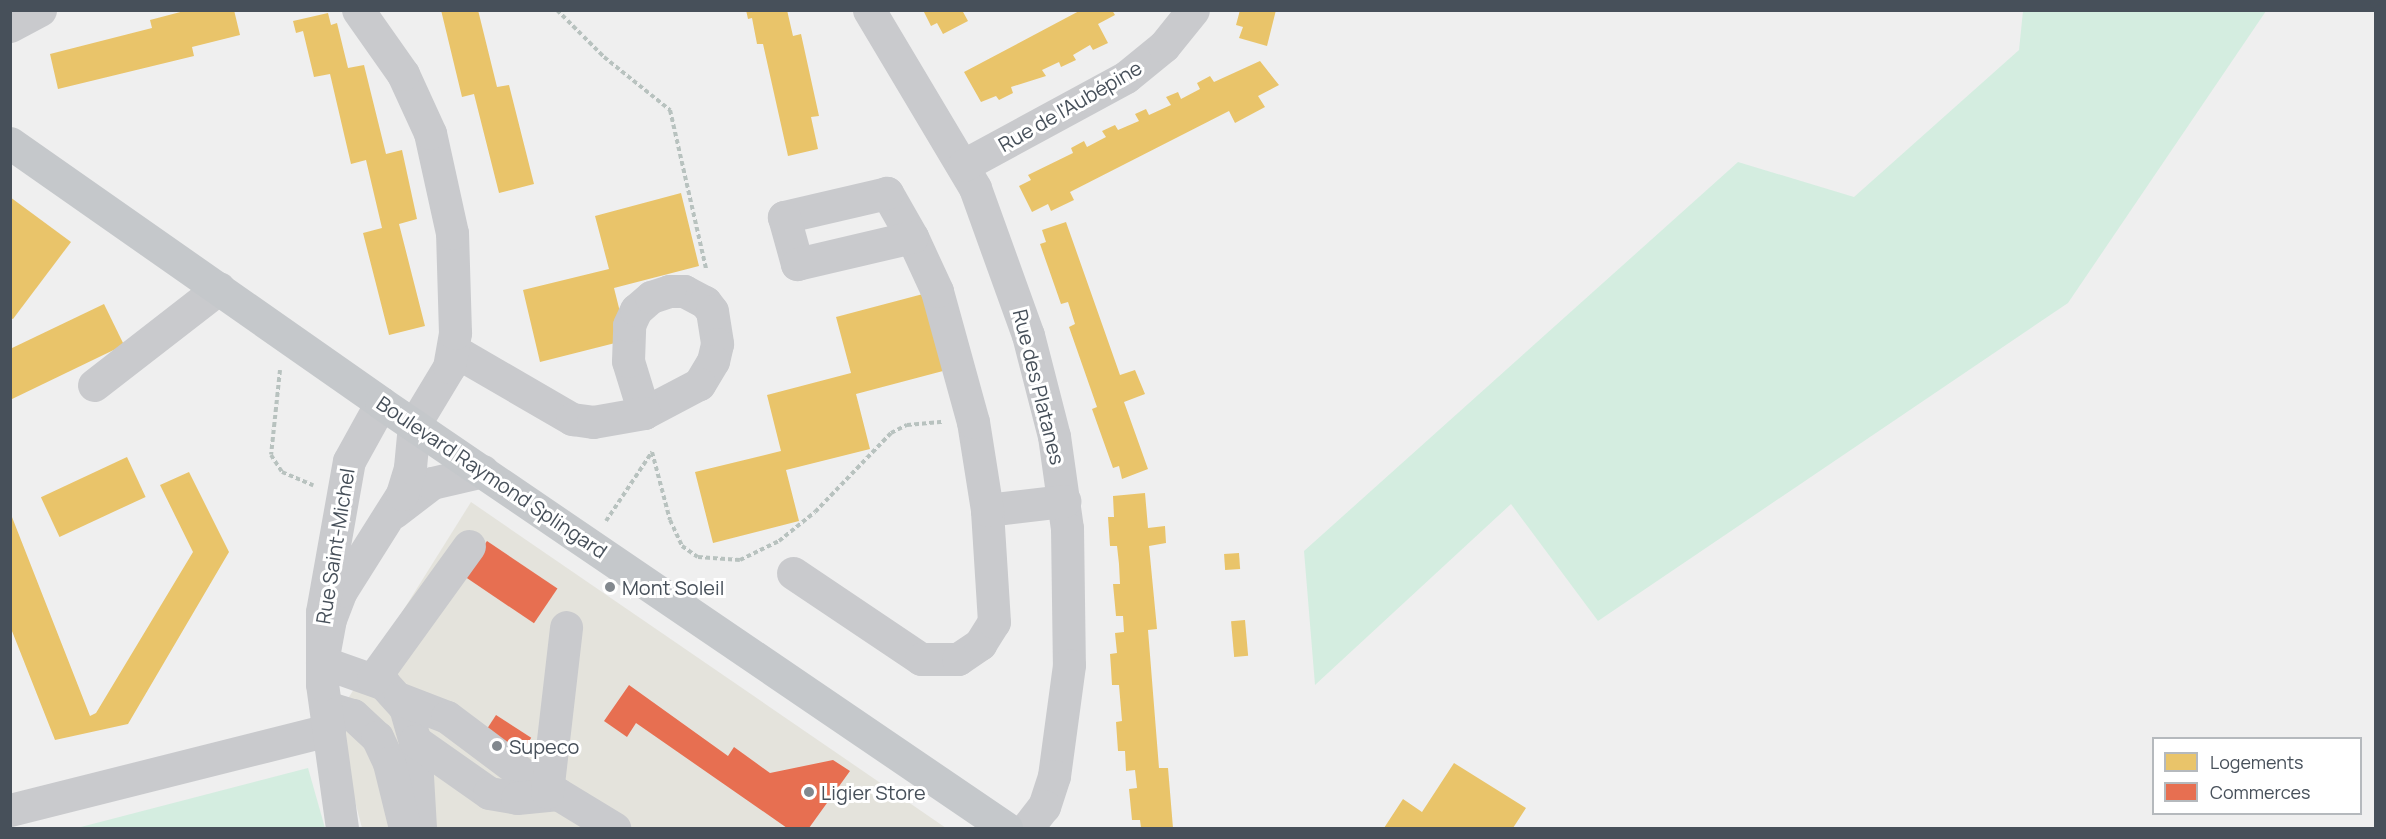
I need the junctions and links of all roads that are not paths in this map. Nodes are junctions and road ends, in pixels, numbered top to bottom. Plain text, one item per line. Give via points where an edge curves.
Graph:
1 (40, 10) edge
2 (358, 10) edge
3 (869, 10) edge
4 (1192, 10) edge
5 (10, 26) edge
6 (10, 143) edge
7 (964, 165) junction
8 (912, 237) dead end
9 (219, 288) junction
10 (453, 351) junction
11 (94, 385) dead end
12 (381, 403) junction
13 (644, 413) junction
14 (414, 425) junction
15 (483, 471) junction
16 (1064, 501) junction
17 (987, 510) junction
18 (391, 516) junction
19 (469, 546) dead end
20 (793, 573) dead end
21 (566, 627) dead end
22 (322, 662) junction
23 (373, 679) junction
24 (400, 699) junction
25 (327, 719) junction
26 (415, 741) junction
27 (547, 792) junction
28 (10, 810) edge
29 (342, 828) edge
30 (405, 828) edge
31 (420, 828) edge
32 (614, 828) edge
33 (1006, 828) edge
34 (1027, 828) edge

1 - 5 street
2 - 10 street via 411,88 435,149 454,257
3 - 7 street, Rue des Platanes
4 - 7 street, Rue de l'Aubépine via 1164,46 1126,77
6 - 9 main road, Boulevard Raymond Splingard
7 - 16 street, Rue des Platanes via 994,236 1028,335 1050,414
8 - 17 street via 937,291 973,422
9 - 11 street
9 - 12 main road, Boulevard Raymond Splingard
10 - 13 street via 572,419 593,422
10 - 14 street via 442,380
12 - 14 main road, Boulevard Raymond Splingard
12 - 22 street, Rue Saint-Michel via 346,469 322,612
13 - 13 street via 628,352 628,326 636,310 651,297 684,291 705,302 712,311 717,344 706,374 688,393
14 - 15 main road, Boulevard Raymond Splingard
14 - 18 street, Rue Saint-Michel via 409,474
15 - 18 street, Rue Saint-Michel via 432,483
15 - 33 main road, Boulevard Raymond Splingard
16 - 17 street
16 - 34 street, Rue des Platanes via 1070,598 1065,712 1049,795
17 - 20 street via 993,622 980,644 958,659 932,662 908,653
18 - 22 street, Rue Saint-Michel via 341,591 330,619
19 - 23 street
21 - 27 street
22 - 23 street
22 - 25 street, Rue Saint-Michel
23 - 24 street
24 - 26 street
24 - 27 street via 447,717
25 - 28 street
25 - 29 street, Rue Saint-Michel
25 - 30 street via 352,715 377,737 389,763
26 - 27 street via 489,793 517,798
26 - 31 street
27 - 32 street via 568,798

